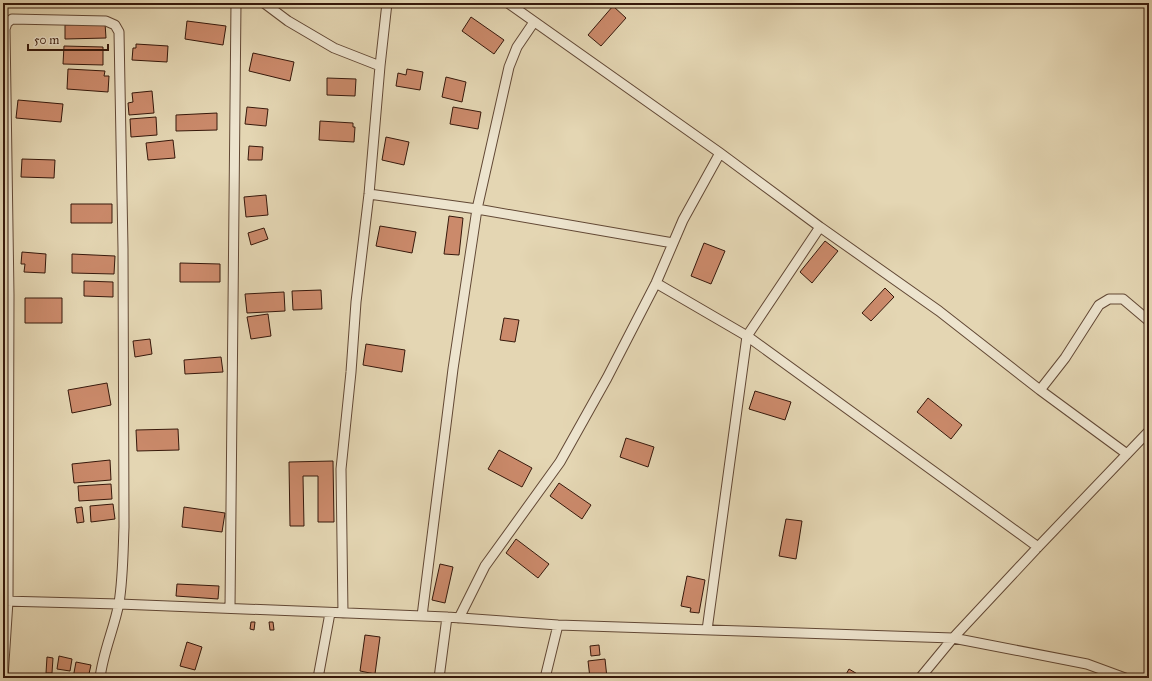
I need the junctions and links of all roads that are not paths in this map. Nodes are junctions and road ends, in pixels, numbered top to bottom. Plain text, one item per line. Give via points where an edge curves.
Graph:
1 (236, 3) edge
2 (264, 3) edge
3 (387, 3) edge
4 (508, 3) edge
5 (534, 22) junction
6 (380, 66) junction
7 (720, 153) junction
8 (369, 194) junction
9 (478, 209) junction
10 (820, 227) junction
11 (673, 243) junction
12 (656, 283) junction
13 (6, 295) edge
14 (1149, 321) edge
15 (747, 336) junction
16 (1040, 390) junction
17 (1149, 431) edge
18 (1127, 454) junction
19 (1038, 547) junction
20 (6, 601) edge
21 (119, 604) junction
22 (230, 608) junction
23 (330, 613) junction
24 (343, 614) junction
25 (422, 616) junction
26 (447, 618) junction
27 (459, 618) junction
28 (558, 625) junction
29 (707, 630) junction
30 (953, 638) junction
31 (3, 678) edge
32 (100, 678) edge
33 (318, 678) edge
34 (439, 678) edge
35 (546, 678) edge
36 (920, 678) edge
37 (1125, 678) edge

1 - 22 street
2 - 6 street via 288,21 334,48
3 - 6 street
4 - 5 street
5 - 7 street
5 - 9 street via 517,47 509,67
6 - 8 street
7 - 10 street
7 - 11 street
8 - 9 street
8 - 24 street via 341,469
9 - 11 street
9 - 25 street via 453,369
10 - 15 street
10 - 16 street via 939,311
11 - 12 street
12 - 15 street
12 - 27 street via 560,462 486,566
13 - 20 street
13 - 21 street via 7,23 12,19 106,21 119,32 124,527
14 - 16 street via 1123,299 1109,299 1099,305 1065,358
15 - 19 street
15 - 29 street
16 - 18 street
17 - 18 street
18 - 19 street
19 - 30 street
20 - 21 street
20 - 31 street
21 - 22 street
21 - 32 street via 101,666
22 - 23 street
23 - 24 street
23 - 33 street
24 - 25 street
25 - 26 street
26 - 27 street
26 - 34 street
27 - 28 street
28 - 29 street
28 - 35 street
29 - 30 street
30 - 36 street
30 - 37 street via 1087,664

